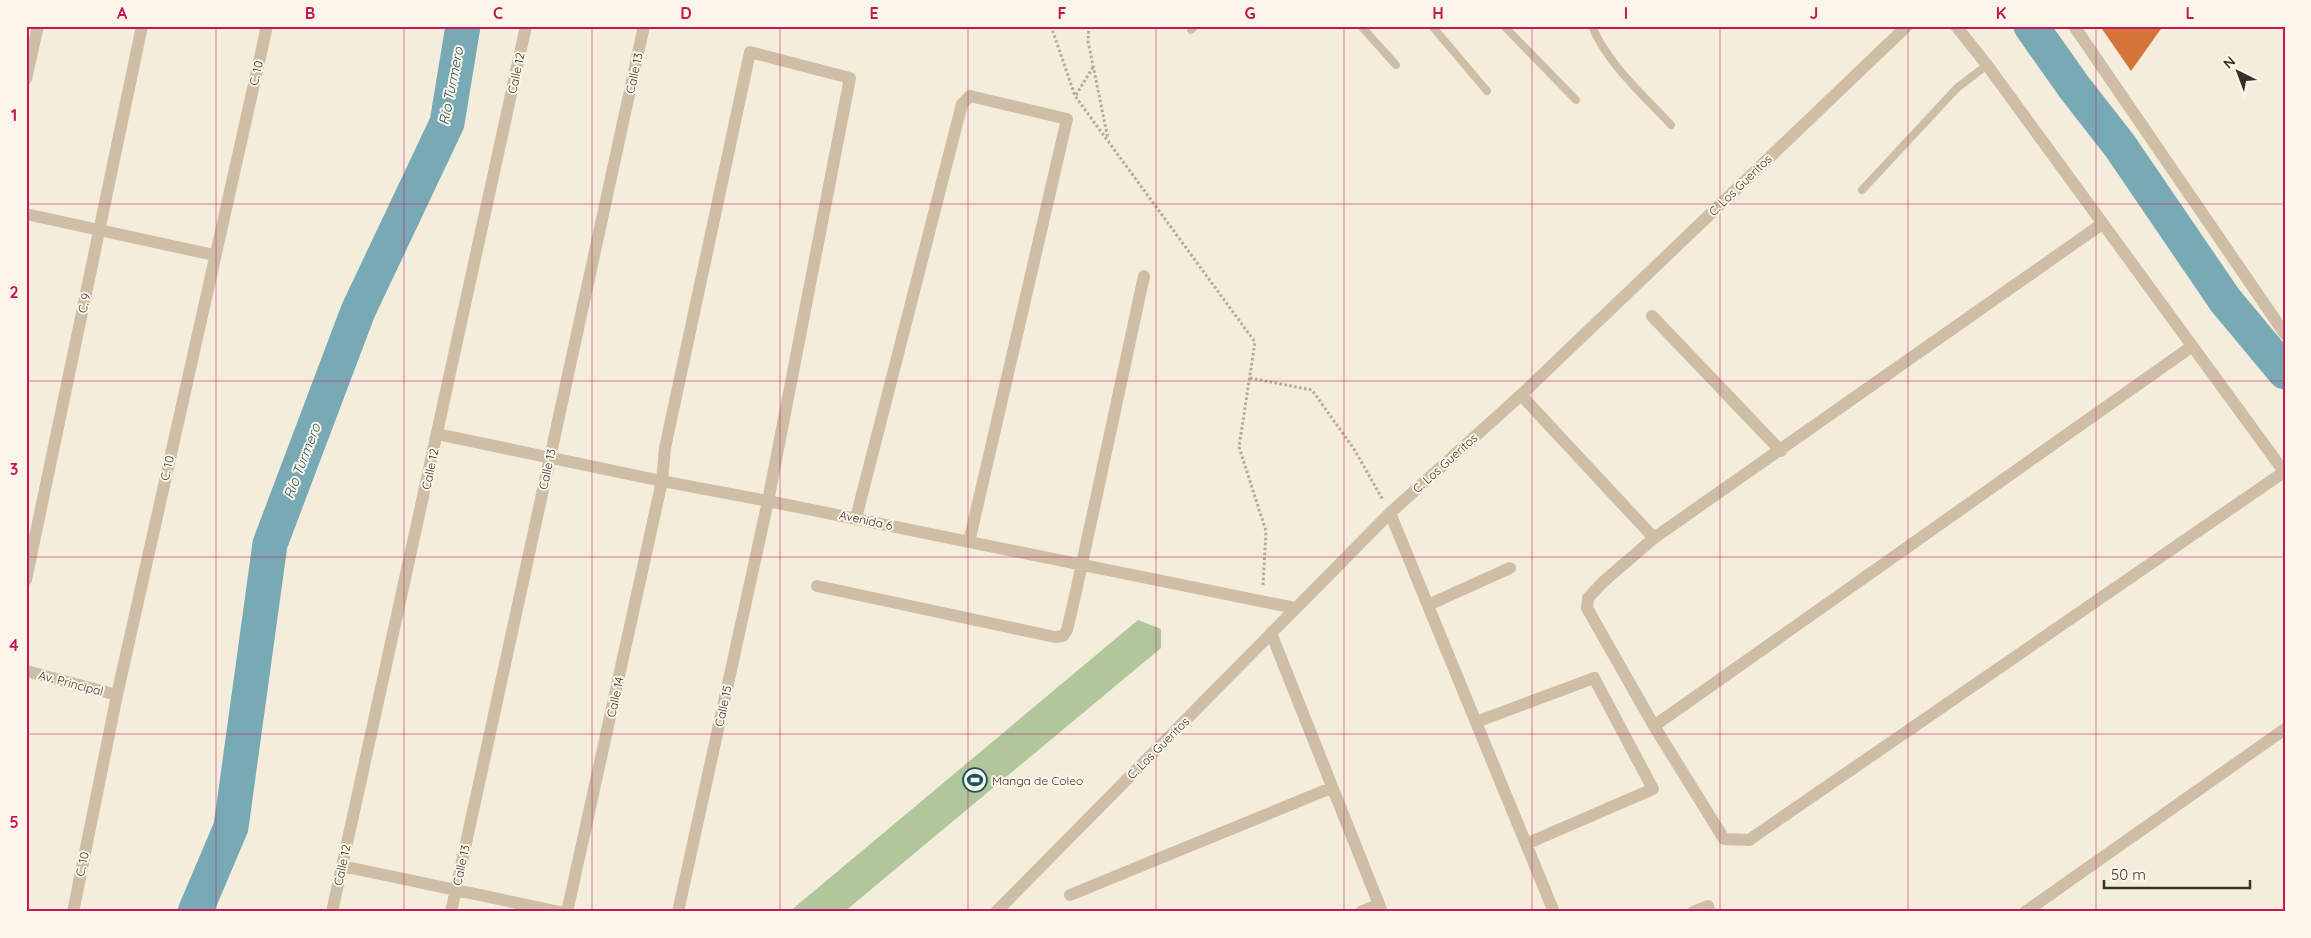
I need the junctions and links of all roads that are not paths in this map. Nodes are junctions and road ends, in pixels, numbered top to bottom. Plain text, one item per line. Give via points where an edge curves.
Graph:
1 (38, 26) edge
2 (142, 26) edge
3 (267, 26) edge
4 (526, 26) edge
5 (644, 26) edge
6 (1361, 26) edge
7 (1432, 26) edge
8 (1504, 26) edge
9 (1592, 26) edge
10 (1907, 26) edge
11 (1956, 26) edge
12 (2074, 26) edge
13 (1396, 65) dead end
14 (1987, 65) junction
15 (26, 79) edge
16 (1487, 91) dead end
17 (1576, 100) dead end
18 (1671, 125) dead end
19 (1862, 190) dead end
20 (26, 214) edge
21 (2102, 224) junction
22 (99, 232) junction
23 (214, 255) junction
24 (1144, 276) dead end
25 (1652, 316) dead end
26 (2285, 334) edge
27 (2192, 347) junction
28 (1521, 395) junction
29 (437, 434) junction
30 (1782, 451) junction
31 (550, 456) junction
32 (2284, 472) edge
33 (662, 481) junction
34 (768, 500) junction
35 (1390, 513) junction
36 (856, 518) junction
37 (1654, 538) junction
38 (969, 542) junction
39 (1081, 564) junction
40 (1510, 568) dead end
41 (26, 580) edge
42 (817, 586) dead end
43 (1428, 605) junction
44 (1295, 608) junction
45 (1271, 633) junction
46 (26, 671) edge
47 (117, 694) junction
48 (1476, 722) junction
49 (1654, 726) junction
50 (2285, 730) edge
51 (1331, 788) junction
52 (1526, 844) junction
53 (342, 866) junction
54 (456, 888) junction
55 (1070, 895) dead end
56 (1380, 908) edge
57 (73, 912) edge
58 (332, 912) edge
59 (451, 912) edge
60 (560, 912) edge
61 (567, 912) edge
62 (678, 912) edge
63 (996, 912) edge
64 (1360, 912) edge
65 (1554, 912) edge
66 (1693, 912) edge
67 (1710, 912) edge
68 (2025, 912) edge

1 - 15 street
2 - 22 street, C. 9
3 - 23 street, C. 10
4 - 29 street, Calle 12
5 - 31 street, Calle 13
6 - 13 lane
7 - 16 lane
8 - 17 lane
9 - 18 lane via 1596,37 1618,67
10 - 28 street, C. Los Gueritos
11 - 14 street
12 - 26 street
14 - 19 lane via 1957,88
14 - 21 street
20 - 22 street
21 - 27 street
21 - 30 street
22 - 23 street
22 - 41 street, C. 9
23 - 47 street, C. 10
24 - 39 street
25 - 30 street
27 - 32 street
27 - 49 street
28 - 35 street, C. Los Gueritos
28 - 37 street
29 - 31 street, Avenida 6
29 - 53 street, Calle 12
30 - 37 street
31 - 33 street, Avenida 6
31 - 54 street, Calle 13
32 - 49 street via 1749,840 1724,839
33 - 34 street, Avenida 6
33 - 34 street, Calle 14 via 665,448 750,52 850,78
33 - 61 street, Calle 14
34 - 36 street, Avenida 6
34 - 62 street, Calle 15
35 - 43 street
35 - 44 street, C. Los Gueritos
36 - 38 street, Avenida 6
36 - 38 street via 962,104 970,96 1067,119
37 - 49 street via 1588,598 1587,608
38 - 39 street, Avenida 6
39 - 42 street via 1067,630 1063,636 1055,637
39 - 44 street, Avenida 6
40 - 43 street
43 - 48 street
44 - 45 street, C. Los Gueritos
45 - 51 street
45 - 63 street, C. Los Gueritos
46 - 47 street, Av. Principal
47 - 57 street, C. 10
48 - 52 street
48 - 52 street via 1594,678 1653,790
50 - 68 street
51 - 55 street
51 - 56 street
52 - 65 street
53 - 54 street
53 - 58 street, Calle 12
54 - 59 street, Calle 13
54 - 60 street
56 - 64 street
66 - 67 street via 1708,906

